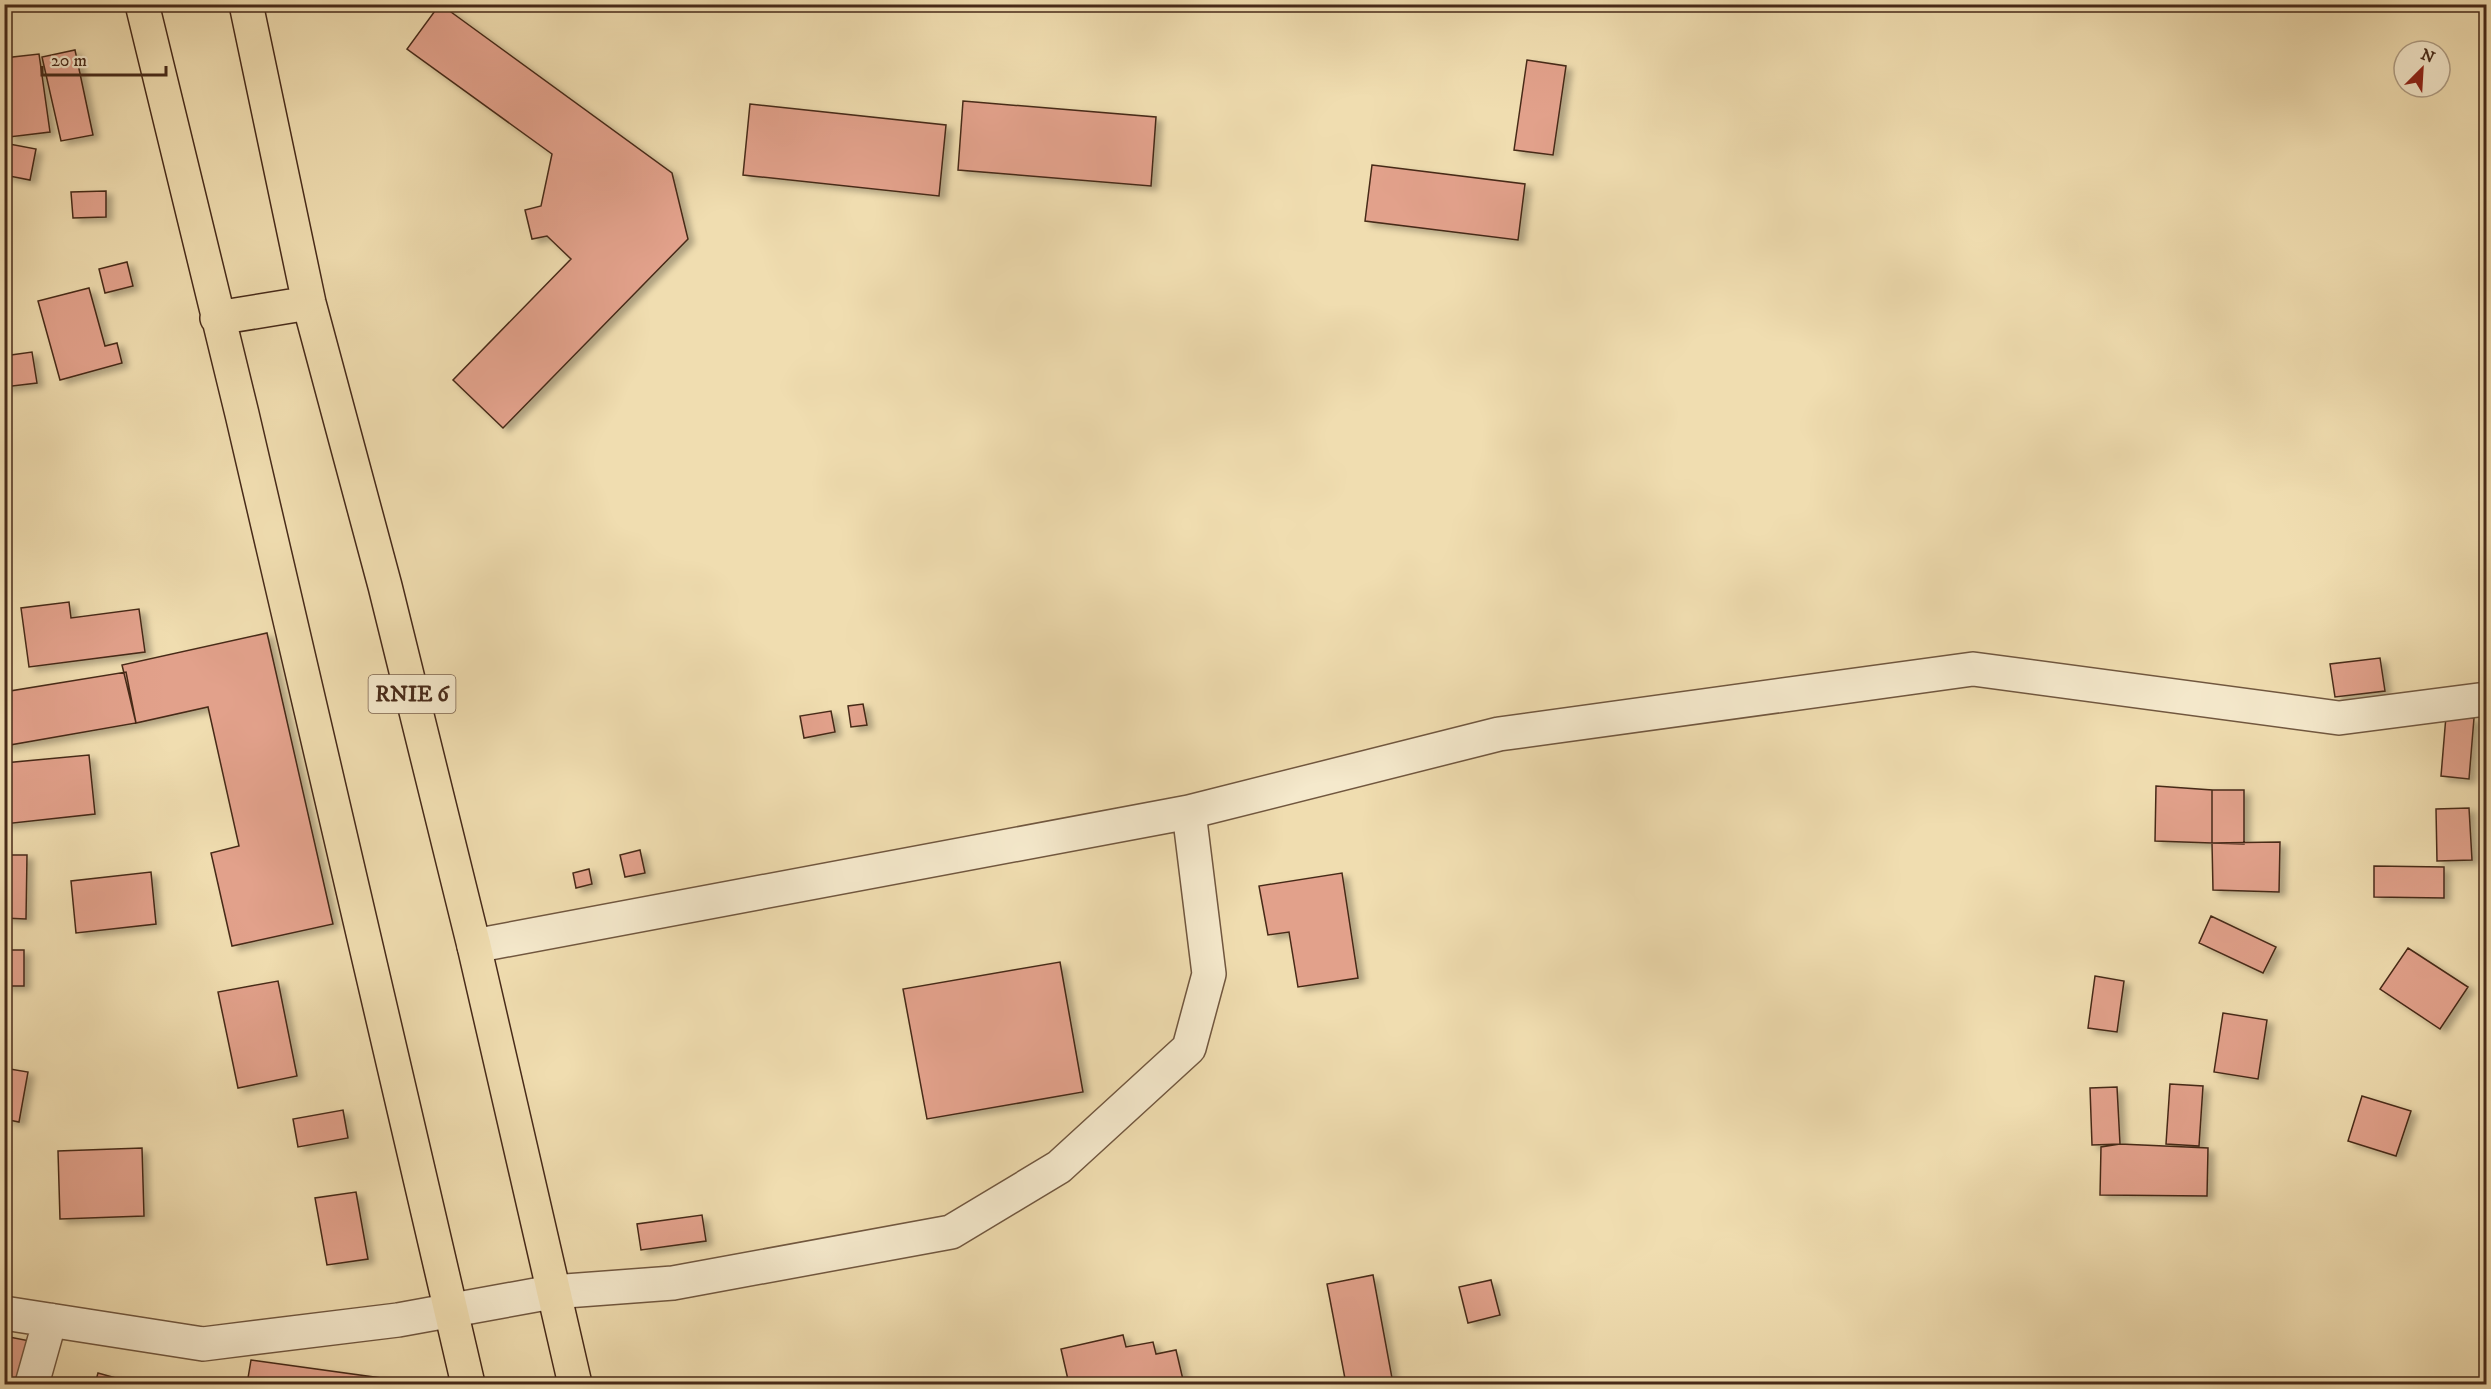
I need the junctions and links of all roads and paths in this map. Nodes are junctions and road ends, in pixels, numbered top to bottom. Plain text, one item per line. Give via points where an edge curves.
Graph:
1 (142, 4) edge
2 (246, 4) edge
3 (309, 303) junction
4 (217, 318) junction
5 (2487, 699) edge
6 (1189, 812) junction
7 (474, 946) junction
8 (552, 1292) junction
9 (451, 1310) junction
10 (4, 1313) edge
11 (50, 1320) junction
12 (32, 1384) edge
13 (468, 1384) edge
14 (575, 1384) edge

1 - 4 main road
2 - 3 main road, RNIE 6
3 - 4 main road
3 - 7 main road, RNIE 6 via 385,586
4 - 9 main road
5 - 6 street via 2339,718 1973,669 1499,734
6 - 7 street
6 - 8 street via 1209,974 1189,1048 1059,1167 951,1232 673,1283
7 - 8 main road, RNIE 6
8 - 9 street
8 - 14 main road, RNIE 6
9 - 11 street via 203,1344
9 - 13 main road
10 - 11 street
11 - 12 street

